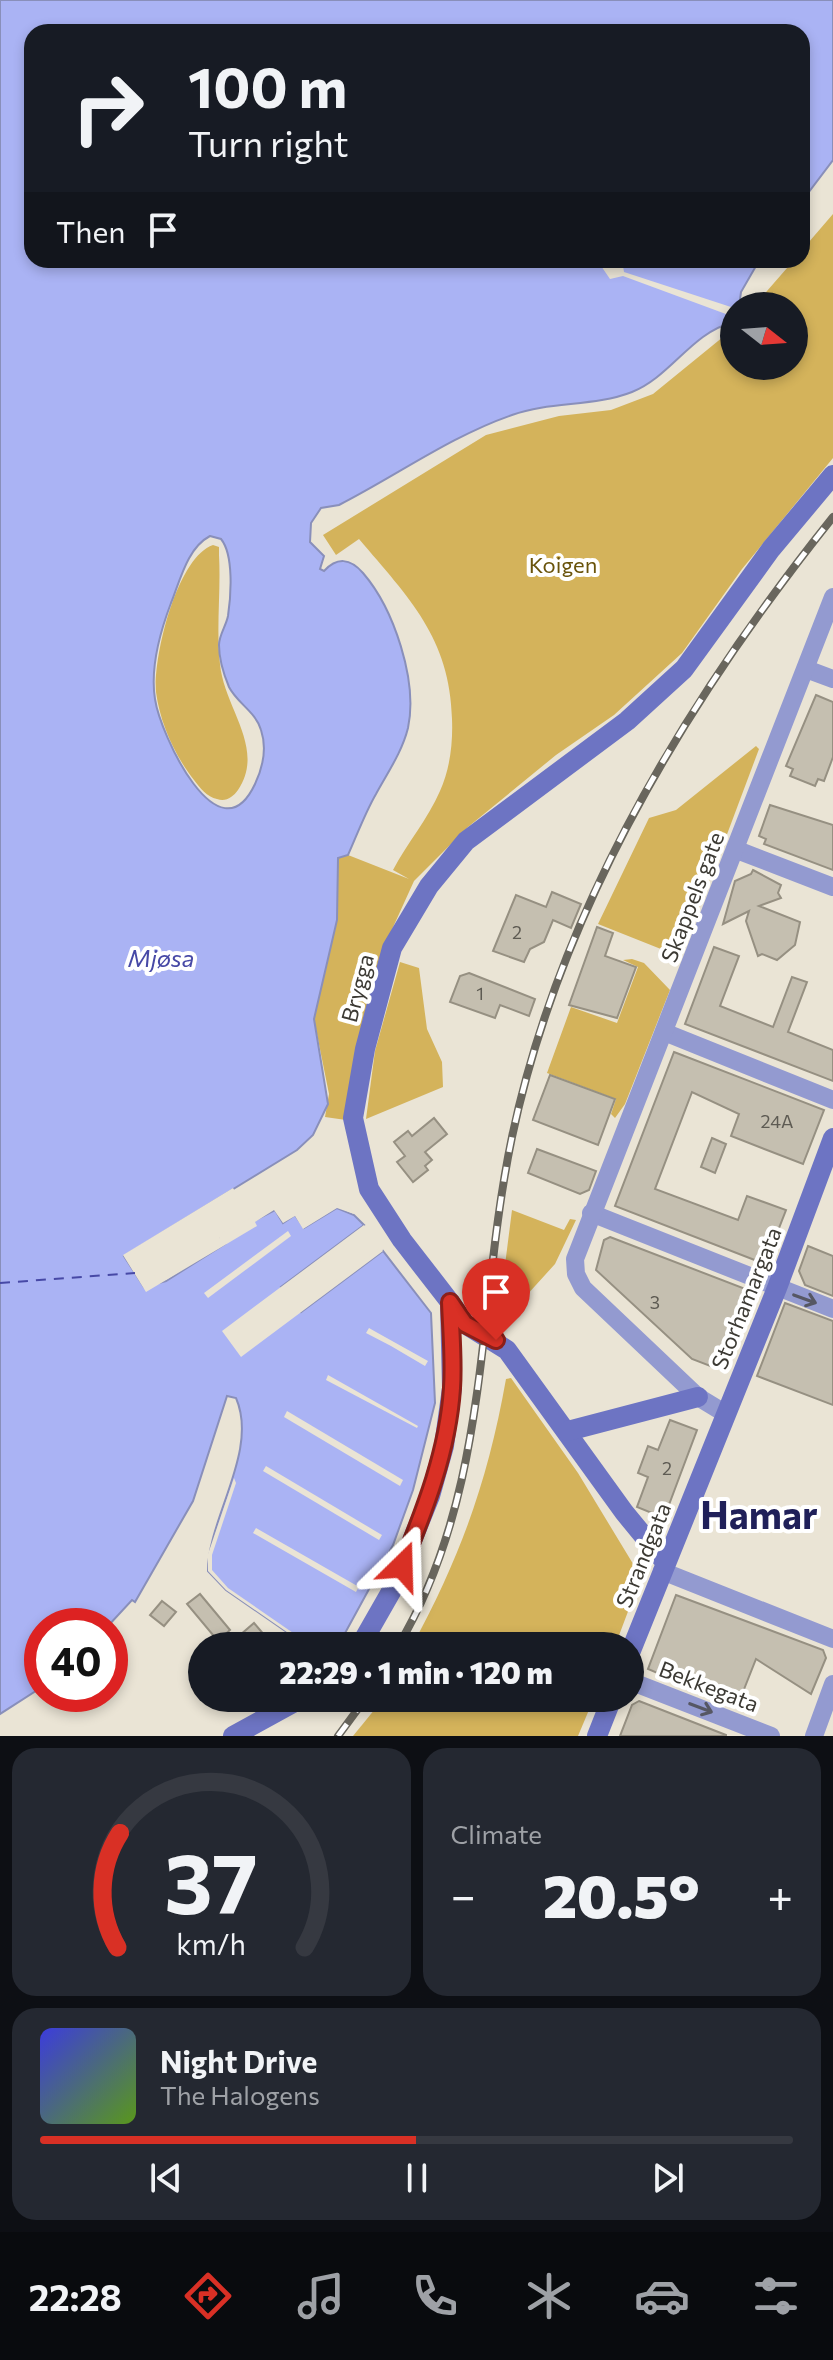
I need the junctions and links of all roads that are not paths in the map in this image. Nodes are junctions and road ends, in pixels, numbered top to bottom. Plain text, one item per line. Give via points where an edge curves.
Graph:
1 (833, 475) edge
2 (833, 597) edge
3 (806, 669) junction
4 (833, 679) edge
5 (737, 850) junction
6 (833, 887) edge
7 (664, 1032) junction
8 (833, 1100) edge
9 (833, 1138) edge
10 (591, 1213) junction
11 (777, 1288) junction
12 (450, 1302) junction
13 (833, 1309) edge
14 (698, 1397) junction
15 (726, 1414) junction
16 (568, 1431) junction
17 (700, 1474) joint
18 (664, 1567) junction
19 (368, 1632) edge
20 (638, 1632) edge
21 (833, 1639) edge
22 (833, 1684) edge
23 (644, 1686) edge
24 (277, 1712) edge
25 (606, 1712) edge
26 (233, 1736) edge
27 (597, 1736) edge
28 (771, 1736) edge
29 (814, 1736) edge

1 - 12 street, Brygga via 771,549 684,669 627,721 466,841 429,886 392,948 353,1118 369,1189
2 - 3 street, Skappels gate
3 - 4 street
3 - 5 street, Skappels gate
5 - 6 street
5 - 7 street, Skappels gate
7 - 8 street
7 - 10 street, Skappels gate
9 - 11 street, Storhamargata
10 - 11 street
10 - 14 street, Skappels gate via 575,1259 583,1288
11 -> 13 street
11 - 15 street, Storhamargata
12 - 16 street, Brygga via 465,1324 507,1350
12 - 19 street via 452,1388 444,1446 392,1590
14 - 15 street, Skappels gate
14 - 16 street
15 - 17 street, Storhamargata
16 - 18 street, Brygga
17 - 18 street, Strandgata
18 - 20 street, Strandgata
18 - 21 street
22 - 29 street
23 -> 28 street, Bekkegata
24 - 26 street
25 - 27 street

